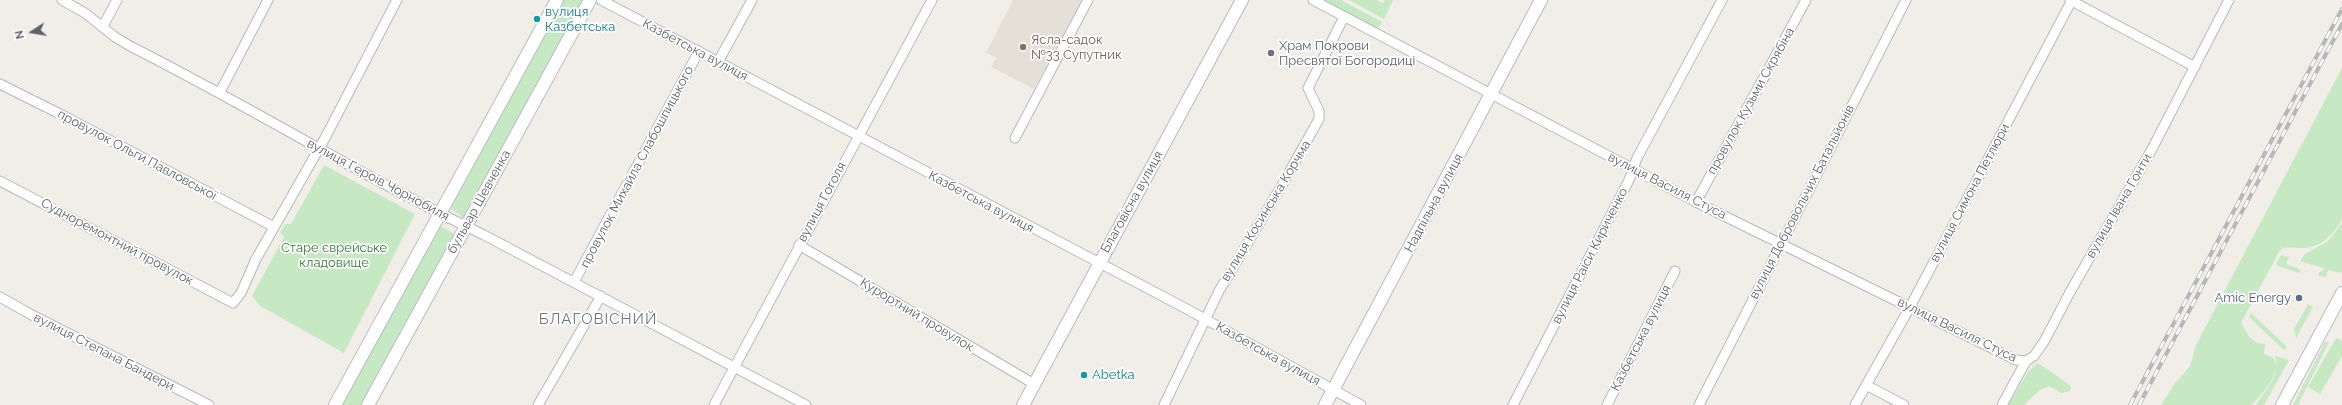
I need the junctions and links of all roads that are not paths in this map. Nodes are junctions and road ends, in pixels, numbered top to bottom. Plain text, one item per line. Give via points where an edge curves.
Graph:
1 (62, 0) edge
2 (117, 0) edge
3 (268, 0) edge
4 (397, 0) edge
5 (557, 0) edge
6 (590, 0) edge
7 (601, 0) edge
8 (752, 0) edge
9 (932, 0) edge
10 (1088, 0) edge
11 (1242, 0) edge
12 (1313, 0) edge
13 (1541, 0) edge
14 (1722, 0) edge
15 (1806, 0) edge
16 (1906, 0) edge
17 (2071, 0) edge
18 (2229, 0) edge
19 (1344, 17) junction
20 (103, 26) junction
21 (699, 51) junction
22 (718, 62) junction
23 (2195, 67) junction
24 (0, 84) edge
25 (220, 92) junction
26 (1491, 95) junction
27 (857, 136) junction
28 (1015, 138) dead end
29 (319, 149) junction
30 (1633, 169) junction
31 (0, 181) edge
32 (1696, 202) junction
33 (439, 214) junction
34 (466, 226) junction
35 (274, 227) junction
36 (1781, 244) junction
37 (799, 245) junction
38 (1099, 263) junction
39 (1675, 270) dead end
40 (574, 282) junction
41 (2342, 293) edge
42 (601, 296) junction
43 (0, 297) edge
44 (1910, 307) junction
45 (1205, 319) junction
46 (2026, 361) junction
47 (734, 367) junction
48 (1034, 384) junction
49 (1866, 385) junction
50 (1333, 390) junction
51 (209, 405) edge
52 (335, 405) edge
53 (368, 405) edge
54 (538, 405) edge
55 (714, 405) edge
56 (806, 405) edge
57 (1023, 405) edge
58 (1164, 405) edge
59 (1325, 405) edge
60 (1361, 405) edge
61 (1513, 405) edge
62 (1607, 405) edge
63 (1699, 405) edge
64 (1855, 405) edge
65 (1904, 405) edge
66 (2002, 405) edge
67 (2282, 405) edge

1 - 20 street, вулиця Героїв Чорнобиля
2 - 20 street
3 - 25 street
4 - 29 street
5 - 33 main road
6 - 34 main road, бульвар Шевченка
7 - 21 street, Казбетська вулиця
8 - 22 street
9 - 27 street, вулиця Гоголя
10 - 28 street
11 - 38 main road, Благовісна вулиця
12 - 19 street, вулиця Василя Стуса
13 - 26 main road, Надпільна вулиця
14 - 30 street, вулиця Раїси Кириченко
15 - 32 street, провулок Кузьми Скрябіна
16 - 36 street, вулиця Добровольчих Батальйонів
17 - 23 street
17 - 44 street, вулиця Симона Петлюри
18 - 23 street, вулиця Івана Гонти
19 - 26 street, вулиця Василя Стуса
19 - 45 street, вулиця Косинська Корчма via 1308,88 1319,110 1319,119
20 - 25 street, вулиця Героїв Чорнобиля via 121,41
21 - 22 street, Казбетська вулиця
21 - 40 street, провулок Михайла Слабошпицького
22 - 27 street, Казбетська вулиця
23 - 46 street, вулиця Івана Гонти via 2045,340 2034,356
24 - 35 street, провулок Ольги Павловської
25 - 29 street, вулиця Героїв Чорнобиля
26 - 30 street, вулиця Василя Стуса
26 - 50 main road, Надпільна вулиця
27 - 37 street, вулиця Гоголя
27 - 38 street, Казбетська вулиця
29 - 33 street, вулиця Героїв Чорнобиля
29 - 35 street
30 - 32 street, вулиця Василя Стуса
30 - 61 street, вулиця Раїси Кириченко
31 - 35 street, Судноремонтний провулок via 234,303
32 - 36 street, вулиця Василя Стуса
33 - 34 street, вулиця Героїв Чорнобиля
33 - 52 main road
34 - 40 street, вулиця Героїв Чорнобиля
34 - 53 main road, бульвар Шевченка
36 - 44 street, вулиця Василя Стуса
36 - 63 street, вулиця Добровольчих Батальйонів
37 - 47 street, вулиця Гоголя
37 - 48 street, Курортний провулок
38 - 45 street, Казбетська вулиця
38 - 48 main road, Благовісна вулиця
39 - 62 street, Казбетська вулиця
40 - 42 street, вулиця Героїв Чорнобиля
41 - 67 main road
42 - 47 street, вулиця Героїв Чорнобиля
42 - 54 street
43 - 51 street, вулиця Степана Бандери
44 - 46 street, вулиця Василя Стуса via 2011,358
44 - 49 street, вулиця Симона Петлюри
45 - 50 street, Казбетська вулиця
45 - 58 street, вулиця Косинська Корчма
46 - 66 street, вулиця Івана Гонти
47 - 55 street, вулиця Гоголя
47 - 56 street, вулиця Героїв Чорнобиля
48 - 57 main road, Благовісна вулиця
49 - 64 street, вулиця Симона Петлюри
49 - 65 street
50 - 59 main road, Надпільна вулиця
50 - 60 street, Казбетська вулиця

